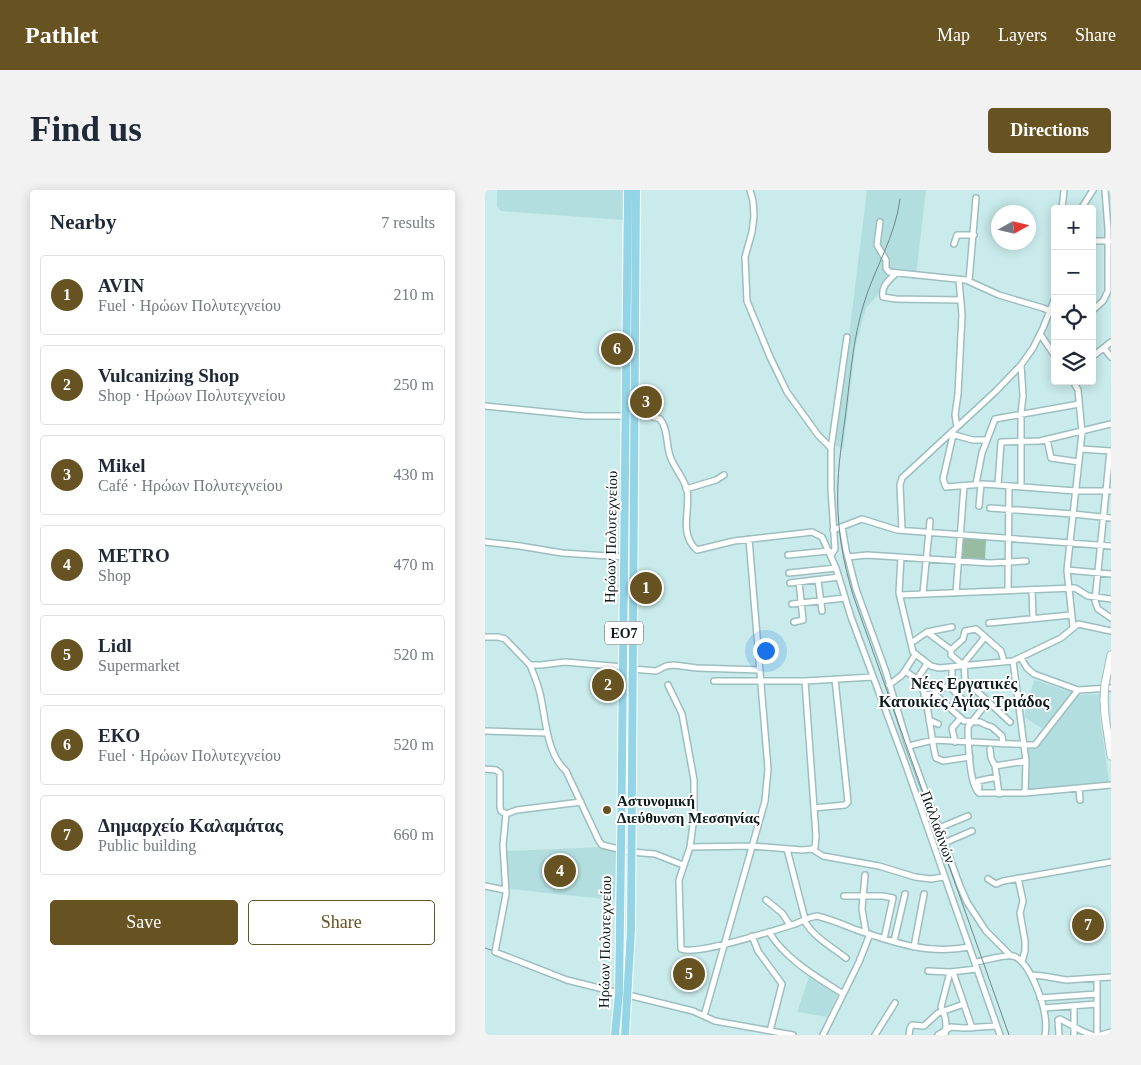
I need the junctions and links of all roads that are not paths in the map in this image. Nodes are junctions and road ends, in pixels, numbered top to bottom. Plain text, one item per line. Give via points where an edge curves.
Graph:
1 (628, 190) edge
2 (636, 190) edge
3 (750, 190) edge
4 (1064, 190) edge
5 (1093, 190) edge
6 (1105, 190) edge
7 (976, 198) dead end
8 (1062, 205) edge
9 (1082, 205) edge
10 (880, 222) dead end
11 (1110, 228) edge
12 (974, 235) junction
13 (1096, 241) edge
14 (1109, 241) junction
15 (954, 244) dead end
16 (896, 274) junction
17 (959, 280) junction
18 (969, 281) junction
19 (1110, 289) edge
20 (961, 300) junction
21 (1096, 307) edge
22 (1051, 312) edge
23 (1051, 314) edge
24 (1040, 334) junction
25 (847, 337) dead end
26 (1111, 342) edge
27 (1104, 348) junction
28 (1051, 350) edge
29 (1096, 354) edge
30 (1111, 356) edge
31 (1021, 365) junction
32 (1076, 385) edge
33 (1079, 404) junction
34 (485, 406) edge
35 (1021, 413) junction
36 (630, 416) junction
37 (1111, 424) edge
38 (957, 427) junction
39 (1082, 431) junction
40 (952, 434) junction
41 (1047, 439) junction
42 (986, 440) junction
43 (1022, 441) junction
44 (831, 448) junction
45 (1081, 449) junction
46 (1110, 451) edge
47 (1079, 462) junction
48 (724, 475) dead end
49 (979, 484) junction
50 (998, 485) junction
51 (964, 486) junction
52 (1009, 486) junction
53 (1021, 486) junction
54 (686, 488) junction
55 (1076, 491) junction
56 (1109, 491) edge
57 (979, 506) dead end
58 (990, 508) dead end
59 (1008, 509) junction
60 (1073, 514) junction
61 (1104, 518) junction
62 (1111, 518) edge
63 (930, 521) dead end
64 (842, 527) junction
65 (833, 530) junction
66 (902, 530) junction
67 (929, 532) junction
68 (960, 534) junction
69 (1008, 537) junction
70 (749, 539) junction
71 (485, 542) edge
72 (1069, 542) junction
73 (1101, 545) junction
74 (1111, 546) edge
75 (830, 553) junction
76 (788, 555) dead end
77 (625, 557) junction
78 (848, 557) junction
79 (901, 557) junction
80 (927, 559) junction
81 (958, 561) junction
82 (1026, 561) dead end
83 (1008, 562) junction
84 (836, 568) junction
85 (1067, 570) junction
86 (789, 572) dead end
87 (1099, 573) junction
88 (1111, 574) edge
89 (839, 577) junction
90 (818, 580) junction
91 (799, 582) junction
92 (790, 583) dead end
93 (1068, 588) junction
94 (1032, 590) junction
95 (1008, 591) junction
96 (923, 593) junction
97 (955, 593) junction
98 (900, 595) junction
99 (1095, 597) junction
100 (845, 598) junction
101 (1111, 599) edge
102 (821, 601) junction
103 (801, 603) junction
104 (793, 604) dead end
105 (822, 611) dead end
106 (1071, 615) junction
107 (1033, 618) junction
108 (1111, 618) edge
109 (794, 622) dead end
110 (989, 623) dead end
111 (952, 627) dead end
112 (1073, 627) junction
113 (1111, 631) edge
114 (927, 632) junction
115 (985, 637) junction
116 (485, 638) edge
117 (911, 642) junction
118 (951, 650) junction
119 (915, 655) junction
120 (1111, 655) edge
121 (1021, 658) junction
122 (1013, 661) junction
123 (1004, 662) junction
124 (530, 664) junction
125 (927, 664) junction
126 (963, 665) junction
127 (623, 667) junction
128 (951, 667) junction
129 (632, 669) junction
130 (760, 670) junction
131 (905, 671) junction
132 (873, 677) junction
133 (835, 679) junction
134 (917, 679) junction
135 (715, 681) dead end
136 (761, 681) junction
137 (805, 681) junction
138 (668, 685) dead end
139 (889, 685) junction
140 (950, 686) junction
141 (1108, 686) edge
142 (1078, 690) junction
143 (933, 694) junction
144 (924, 695) junction
145 (971, 700) dead end
146 (988, 701) junction
147 (961, 718) junction
148 (929, 720) junction
149 (971, 722) junction
150 (1010, 722) dead end
151 (938, 724) dead end
152 (1109, 726) edge
153 (485, 730) edge
154 (547, 733) junction
155 (933, 740) junction
156 (968, 741) junction
157 (955, 742) junction
158 (1003, 744) junction
159 (909, 746) junction
160 (1024, 746) junction
161 (990, 749) dead end
162 (1111, 756) edge
163 (969, 757) junction
164 (1026, 761) junction
165 (995, 766) junction
166 (485, 769) edge
167 (997, 777) junction
168 (1111, 785) edge
169 (979, 788) dead end
170 (1079, 788) junction
171 (1025, 793) junction
172 (999, 794) junction
173 (1080, 800) dead end
174 (581, 802) junction
175 (814, 808) junction
176 (506, 814) junction
177 (968, 816) dead end
178 (939, 828) junction
179 (972, 831) dead end
180 (944, 843) junction
181 (752, 846) junction
182 (690, 847) junction
183 (787, 849) junction
184 (812, 849) junction
185 (621, 850) junction
186 (631, 852) junction
187 (1111, 862) edge
188 (683, 865) junction
189 (865, 875) dead end
190 (943, 877) junction
191 (1018, 878) junction
192 (988, 879) dead end
193 (485, 886) edge
194 (505, 890) junction
195 (905, 894) dead end
196 (925, 894) dead end
197 (844, 896) dead end
198 (863, 896) junction
199 (766, 900) dead end
200 (805, 920) junction
201 (791, 925) junction
202 (769, 932) junction
203 (868, 934) junction
204 (752, 936) junction
205 (884, 939) junction
206 (894, 941) junction
207 (725, 943) junction
208 (914, 947) junction
209 (969, 947) junction
210 (1011, 956) junction
211 (846, 958) dead end
212 (1022, 961) junction
213 (975, 962) junction
214 (977, 969) junction
215 (927, 971) dead end
216 (952, 972) junction
217 (1031, 975) junction
218 (1111, 977) edge
219 (1097, 978) junction
220 (619, 993) junction
221 (843, 994) junction
222 (1097, 994) junction
223 (628, 995) junction
224 (1040, 998) junction
225 (895, 1003) dead end
226 (964, 1004) junction
227 (1097, 1004) junction
228 (1074, 1006) junction
229 (1044, 1008) junction
230 (943, 1011) junction
231 (704, 1016) junction
232 (996, 1026) junction
233 (1074, 1027) junction
234 (946, 1028) junction
235 (973, 1028) junction
236 (770, 1031) junction
237 (1111, 1032) edge
238 (615, 1035) edge
239 (625, 1035) edge
240 (793, 1035) edge
241 (823, 1035) edge
242 (875, 1035) edge
243 (909, 1035) edge
244 (937, 1035) edge
245 (945, 1035) edge
246 (1000, 1035) edge
247 (1045, 1035) edge
248 (1059, 1035) edge
249 (1074, 1035) edge
250 (1091, 1035) edge
251 (1097, 1035) edge
252 (1101, 1035) edge

1 - 36 main road, Ηρώων Πολυτεχνείου / ΕΟ7
2 - 36 main road, Ηρώων Πολυτεχνείου / ΕΟ7
3 - 44 street via 754,216 745,257 747,301 787,392
4 - 8 street
5 - 9 street
6 - 11 street
7 - 12 street
10 - 16 street via 877,245 888,271
11 - 14 street
12 - 15 street via 957,235
12 - 18 street
13 - 14 street
14 - 19 street
16 - 17 street
16 - 20 street via 885,283 883,297
17 - 18 street
17 - 20 street
18 - 22 street
19 - 21 street
20 - 38 street
23 - 24 street
24 - 28 street
24 - 31 street
25 - 44 street
26 - 27 street
27 - 29 street
27 - 30 street
31 - 35 street
31 - 38 street
32 - 33 street
33 - 35 street
33 - 39 street
34 - 36 street via 585,416
35 - 42 street via 995,419
35 - 43 street
36 - 54 street via 655,417 663,422 671,458
36 - 77 main road, Ηρώων Πολυτεχνείου / ΕΟ7
36 - 129 main road, Ηρώων Πολυτεχνείου / ΕΟ7
37 - 39 street
38 - 40 street
39 - 41 street
39 - 45 street
40 - 42 street
40 - 51 street via 944,484 949,488
40 - 66 street via 901,480
41 - 43 street
41 - 47 street via 1051,458
42 - 49 street via 981,453
43 - 50 street via 1000,443
43 - 53 street
44 - 65 street
45 - 46 street
45 - 47 street
46 - 56 street
47 - 55 street
48 - 54 street
49 - 50 street
49 - 51 street
49 - 57 street
50 - 52 street
51 - 68 street
52 - 53 street
52 - 59 street
53 - 55 street
54 - 70 street via 685,521 694,548 701,550
55 - 56 street
55 - 60 street
56 - 61 street
58 - 59 street
59 - 60 street
59 - 69 street
60 - 61 street
60 - 72 street
61 - 62 street
61 - 73 street
63 - 67 street
64 - 65 street
64 - 66 street via 862,519
64 - 78 street, Παλλαδινών
65 - 75 street via 835,549
66 - 67 street
67 - 68 street
67 - 80 street
68 - 69 street
68 - 81 street
69 - 72 street
69 - 83 street
70 - 75 street via 812,532 822,537
70 - 130 street
71 - 77 street via 563,553
72 - 73 street
72 - 85 street
73 - 74 street
73 - 87 street
75 - 76 street
75 - 84 street
77 - 127 main road, Ηρώων Πολυτεχνείου / ΕΟ7
78 - 79 street
78 - 139 street, Παλλαδινών
79 - 80 street
79 - 98 street
80 - 81 street
80 - 96 street
81 - 83 street
81 - 97 street
82 - 83 street
83 - 95 street
84 - 86 street
84 - 89 street
85 - 87 street
85 - 93 street
87 - 88 street
87 - 99 street
89 - 90 street
89 - 100 street
90 - 91 street
90 - 102 street
91 - 92 street
91 - 103 street
93 - 94 street
93 - 99 street via 1077,588
93 - 106 street
94 - 95 street
94 - 107 street
95 - 97 street
96 - 97 street
96 - 98 street
98 - 117 street
99 - 101 street
99 - 108 street via 1098,609
100 - 102 street
100 - 132 street
102 - 103 street
102 - 105 street
103 - 104 street
103 - 109 street via 803,620
106 - 107 street
106 - 112 street
107 - 110 street
111 - 114 street
112 - 113 street via 1080,624
112 - 121 street via 1061,638
114 - 117 street
114 - 118 street
115 - 118 street via 975,629 967,630
115 - 123 street via 1001,651
115 - 126 street
116 - 124 street via 505,639
117 - 119 street
118 - 126 street via 951,655
119 - 125 street
119 - 131 street
120 - 141 main road
121 - 122 street
121 - 142 street via 1034,674
122 - 123 street
122 - 160 street
123 - 126 street
124 - 127 street via 565,662
124 - 154 street via 541,696
125 - 128 street
125 - 134 street
126 - 128 street
126 - 146 street via 966,681
127 - 185 main road, Ηρώων Πολυτεχνείου / ΕΟ7
128 - 140 street
129 - 130 street via 656,671 674,665
129 - 186 main road, Ηρώων Πολυτεχνείου / ΕΟ7
130 - 136 street
131 - 134 street
131 - 139 street
132 - 133 street
132 - 190 street
133 - 137 street
133 - 175 street via 848,802
134 - 144 street
135 - 136 street
136 - 137 street
136 - 181 street via 769,774
137 - 175 street
138 - 182 street via 682,714 693,780 694,817
139 - 159 street, Παλλαδινών
140 - 143 street
140 - 145 street via 965,702
141 - 142 street via 1095,691
141 - 152 main road, bridge via 1104,699
142 - 160 street via 1037,744
143 - 144 street
143 - 147 street
144 - 148 street
146 - 149 street
146 - 150 street
147 - 149 street
147 - 157 street via 952,728
148 - 151 street
148 - 155 street
149 - 156 street
149 - 158 street via 992,727 1002,736
152 - 162 main road
153 - 154 street
154 - 174 street via 559,764 566,771
155 - 157 street
155 - 159 street
155 - 163 street via 938,760
156 - 157 street
156 - 158 street
156 - 163 street
158 - 160 street
159 - 178 street, Παλλαδινών
160 - 164 street
161 - 165 street
163 - 172 street via 976,790
164 - 165 street
164 - 171 street
165 - 167 street
166 - 176 street via 500,773 500,807
167 - 169 street via 978,780
167 - 172 street
168 - 170 street
170 - 171 street
170 - 173 street
171 - 172 street
174 - 176 street
174 - 185 street via 603,846
175 - 184 street via 816,844
176 - 194 street via 503,845
177 - 178 street
178 - 180 street, Παλλαδινών
179 - 180 street
180 - 210 street, Παλλαδινών via 966,900 987,931
181 - 182 street
181 - 183 street
181 - 207 street
182 - 188 street
183 - 184 street
183 - 200 street
184 - 190 street via 823,856 879,866 915,877
185 - 186 street
185 - 220 main road, Ηρώων Πολυτεχνείου / ΕΟ7
186 - 188 street via 650,852
186 - 223 main road, Ηρώων Πολυτεχνείου / ΕΟ7
187 - 191 street
188 - 207 street via 679,890 681,948 689,950
189 - 198 street
190 - 209 street
191 - 192 street via 996,884
191 - 212 street via 1025,941
193 - 194 street
194 - 220 street via 495,952 567,980
195 - 206 street
196 - 208 street
197 - 198 street
198 - 203 street via 862,910
198 - 205 street via 893,898
199 - 201 street
200 - 201 street
200 - 203 street via 813,916 823,917
200 - 211 street via 807,926
201 - 202 street
202 - 204 street
202 - 221 street via 800,965
203 - 205 street
203 - 221 street via 863,955
204 - 207 street
204 - 236 street via 758,951 782,984
205 - 206 street
206 - 208 street
207 - 231 street
208 - 209 street via 934,950
209 - 213 street
210 - 212 street
210 - 213 street
212 - 217 street
213 - 214 street
214 - 216 street
214 - 232 street
215 - 216 street
216 - 226 street
216 - 230 street via 941,1007
217 - 219 street via 1066,980
217 - 224 street
218 - 219 street
219 - 222 street
220 - 238 main road, Ηρώων Πολυτεχνείου / ΕΟ7
221 - 241 street
222 - 224 street
222 - 227 street
223 - 231 street
223 - 239 main road, Ηρώων Πολυτεχνείου / ΕΟ7
224 - 229 street
225 - 242 street
226 - 230 street
226 - 235 street
227 - 228 street
227 - 251 street
228 - 229 street
228 - 233 street
229 - 247 street
230 - 234 street
230 - 243 street via 924,1026 912,1025
231 - 236 street
232 - 235 street
232 - 246 street
233 - 248 street via 1059,1019
233 - 249 street
233 - 250 street
234 - 235 street
234 - 244 street
234 - 245 street
236 - 240 street
237 - 252 street

